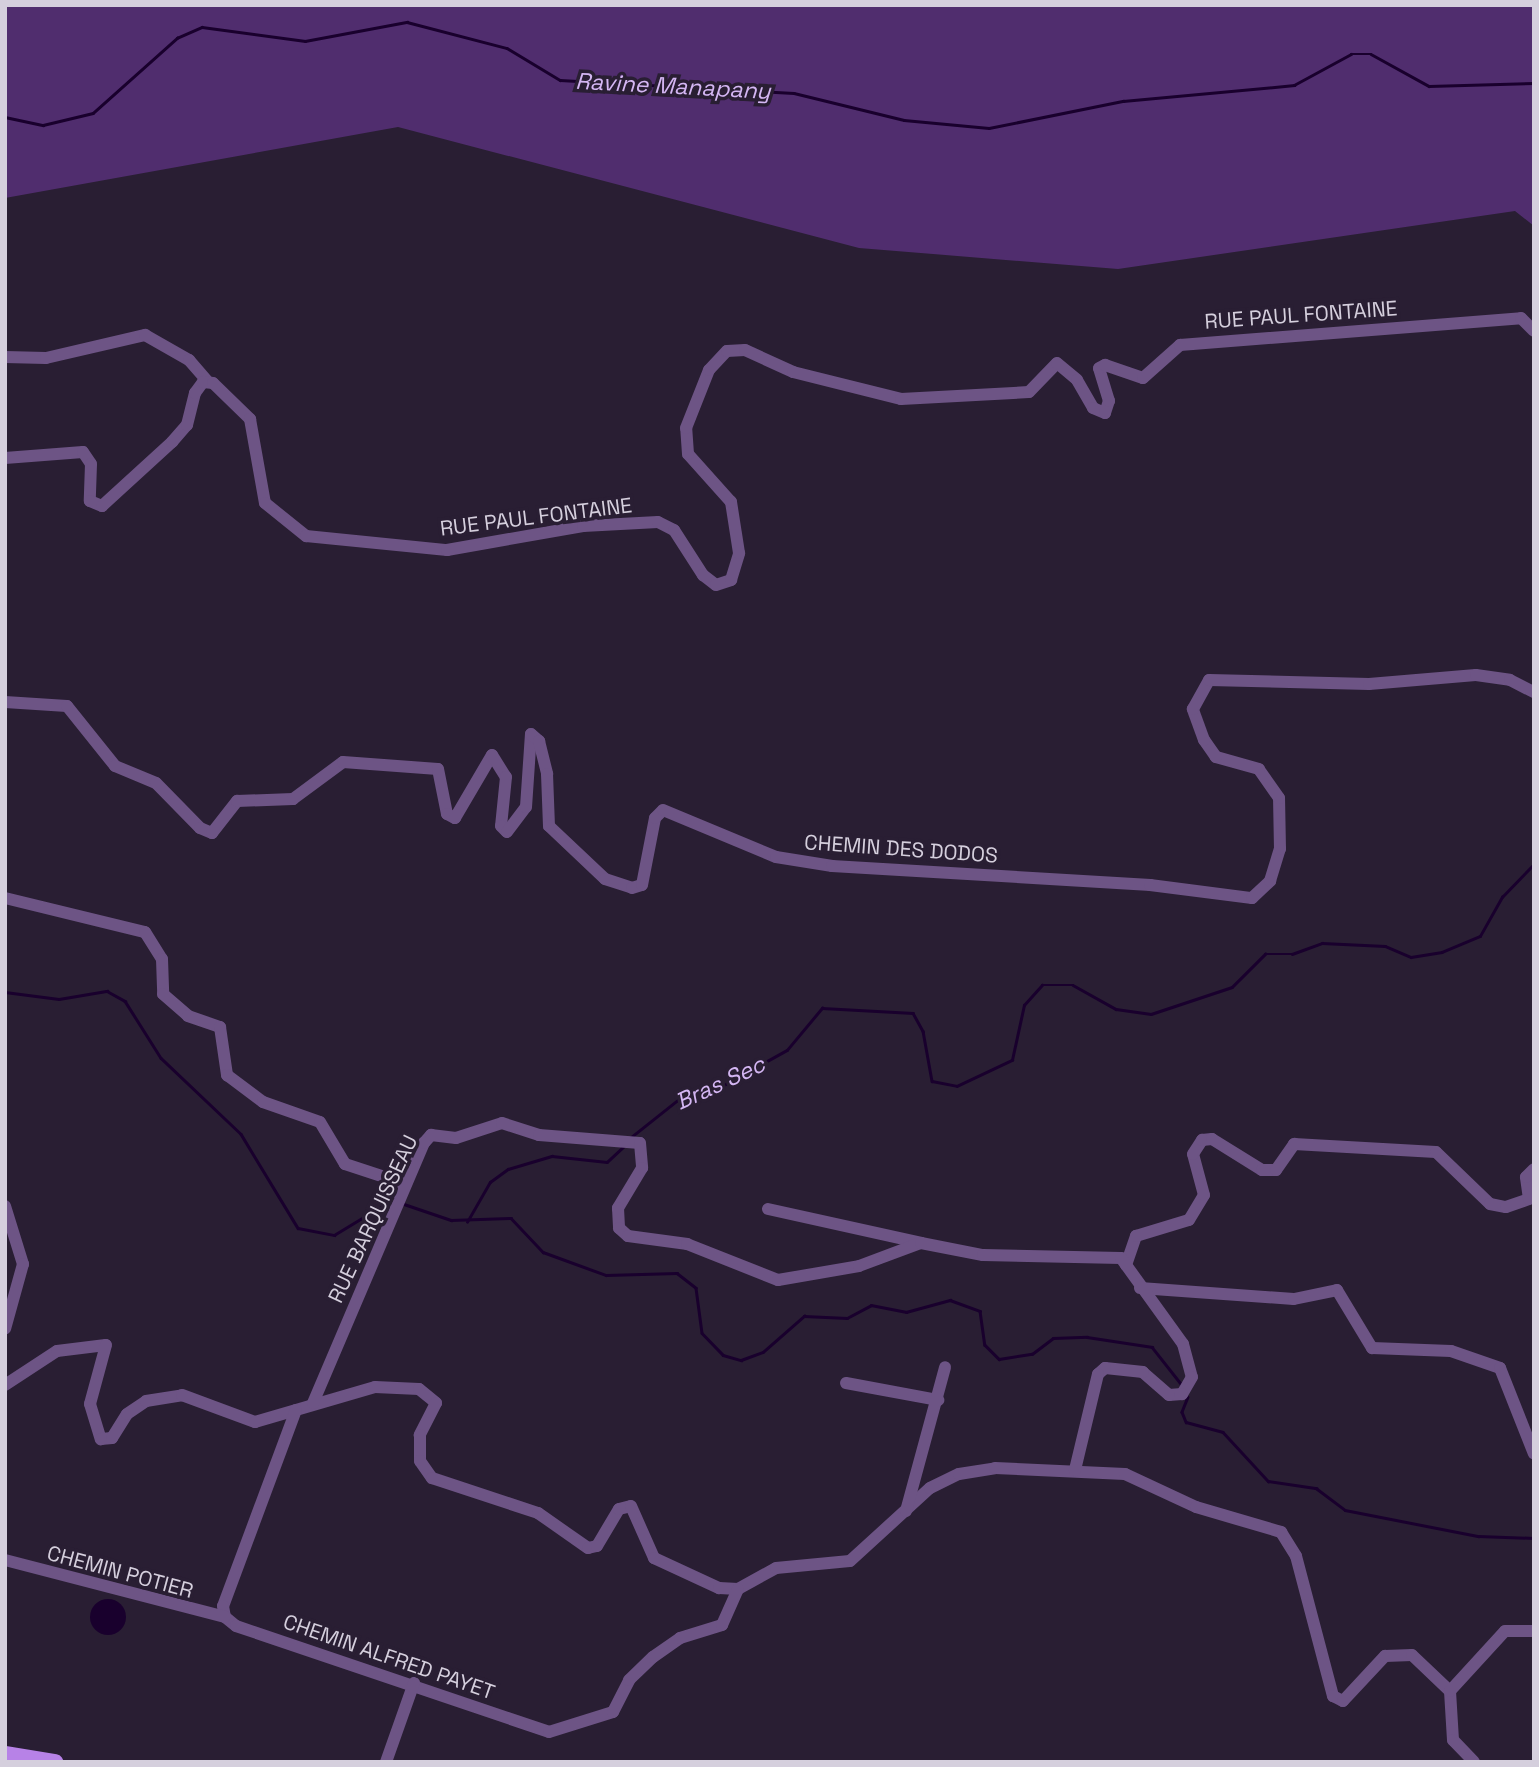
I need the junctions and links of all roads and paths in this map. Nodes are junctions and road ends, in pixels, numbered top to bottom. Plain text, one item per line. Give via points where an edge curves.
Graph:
1 (1534, 331) edge
2 (5, 356) edge
3 (208, 383) junction
4 (5, 458) edge
5 (1534, 692) edge
6 (5, 702) edge
7 (5, 898) edge
8 (1534, 1169) edge
9 (407, 1184) junction
10 (5, 1206) edge
11 (768, 1209) dead end
12 (921, 1243) junction
13 (1126, 1265) junction
14 (1140, 1288) junction
15 (5, 1329) edge
16 (945, 1367) dead end
17 (846, 1383) dead end
18 (5, 1385) edge
19 (937, 1400) junction
20 (313, 1403) junction
21 (296, 1410) junction
22 (1534, 1454) edge
23 (1075, 1469) junction
24 (904, 1514) junction
25 (5, 1560) edge
26 (738, 1589) junction
27 (225, 1617) junction
28 (1534, 1631) edge
29 (414, 1683) junction
30 (1450, 1691) junction
31 (5, 1754) edge
32 (55, 1762) edge
33 (386, 1762) edge
34 (1474, 1762) edge

1 - 3 street, RUE PAUL FONTAINE via 1521,317 1180,345 1143,378 1105,365 1099,369 1109,401 1105,413 1093,408 1077,380 1057,363 1029,392 901,399 793,372 745,350 727,351 709,370 686,428 688,454 731,502 739,553 731,580 716,584 703,575 674,530 658,522 583,526 447,550 306,536 265,503 250,419
2 - 3 street via 46,358 145,335 188,360
3 - 4 street via 195,393 187,425 102,506 90,501 91,464 83,453
5 - 6 street, CHEMIN DES DODOS via 1497,677 1476,676 1369,684 1209,680 1193,709 1204,740 1216,757 1259,769 1279,798 1280,849 1270,881 1252,898 1150,885 832,866 776,856 663,810 655,818 642,885 632,888 605,880 549,826 547,774 540,741 531,734 526,807 508,832 501,827 506,778 492,755 455,818 447,814 438,769 343,762 293,799 237,801 212,833 200,828 156,783 115,766 67,706
7 - 9 street via 145,932 162,959 163,994 188,1016 220,1027 227,1075 263,1102 320,1122 345,1164
8 - 13 street via 1525,1177 1529,1199 1506,1207 1490,1204 1436,1152 1294,1144 1276,1170 1262,1170 1212,1139 1202,1140 1193,1154 1203,1195 1189,1220 1136,1236
9 - 12 street, RUE BARQUISSEAU via 430,1135 456,1138 502,1123 540,1135 640,1143 642,1168 618,1208 619,1228 628,1236 687,1244 778,1280 859,1266
9 - 20 street, RUE BARQUISSEAU
10 - 15 street via 23,1264
11 - 12 street
12 - 13 street, RUE BARQUISSEAU via 994,1255 1101,1254
13 - 14 street
14 - 22 street via 1294,1299 1337,1290 1372,1348 1451,1351 1500,1368
14 - 23 street via 1183,1344 1192,1377 1182,1394 1169,1395 1143,1372 1105,1368 1098,1374
16 - 19 street
17 - 19 street
18 - 21 street via 57,1351 87,1342 106,1345 90,1404 101,1439 112,1438 127,1414 146,1401 182,1395 254,1422
19 - 24 street
20 - 21 street
20 - 26 street via 375,1387 419,1389 436,1403 420,1435 420,1461 432,1478 538,1513 588,1548 597,1546 619,1509 631,1506 654,1558 719,1588
21 - 27 street
23 - 24 street via 995,1468 959,1474 930,1488
23 - 30 street via 1125,1474 1290,1541 1323,1675 1339,1700 1370,1667 1398,1653 1412,1655
24 - 26 street via 850,1561 776,1569
25 - 27 street, CHEMIN POTIER
26 - 29 street, CHEMIN ALFRED PAYET via 722,1625 680,1638 653,1657 629,1680 613,1712 549,1732
27 - 29 street, CHEMIN ALFRED PAYET
28 - 30 street via 1505,1631
29 - 33 street
30 - 34 street via 1453,1740
31 - 32 main road

